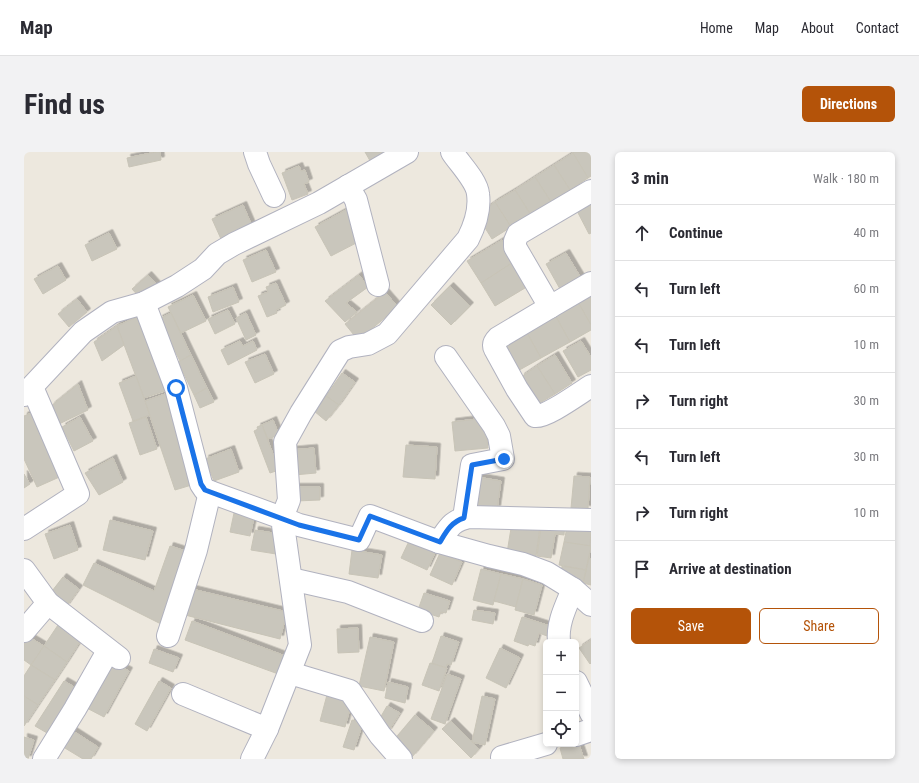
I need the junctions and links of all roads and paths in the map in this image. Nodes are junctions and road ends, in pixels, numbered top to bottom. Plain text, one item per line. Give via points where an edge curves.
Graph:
1 (256, 152) edge
2 (407, 152) edge
3 (452, 152) edge
4 (348, 186) junction
5 (591, 191) edge
6 (274, 196) dead end
7 (591, 283) edge
8 (378, 285) dead end
9 (144, 302) junction
10 (550, 307) junction
11 (446, 357) dead end
12 (591, 386) edge
13 (28, 391) edge
14 (210, 492) junction
15 (282, 518) junction
16 (464, 518) junction
17 (591, 520) edge
18 (24, 529) edge
19 (440, 542) junction
20 (24, 570) edge
21 (291, 579) junction
22 (573, 589) junction
23 (48, 604) junction
24 (591, 605) edge
25 (422, 621) dead end
26 (24, 631) edge
27 (168, 636) dead end
28 (558, 639) edge
29 (290, 673) junction
30 (579, 688) edge
31 (183, 694) dead end
32 (591, 713) edge
33 (267, 729) junction
34 (591, 730) edge
35 (579, 734) edge
36 (543, 745) edge
37 (502, 757) dead end
38 (44, 759) edge
39 (252, 759) edge
40 (401, 759) edge

1 - 6 street
2 - 4 street
3 - 15 street via 474,182 478,193 478,212 472,230 387,334 368,344 340,351 285,442 289,500
4 - 8 street via 356,200
4 - 9 street via 319,204 234,244 217,254 203,269 177,286
5 - 10 street via 518,234 515,241 515,247
7 - 10 street
9 - 13 street via 112,312 83,332
9 - 14 street via 176,388 201,484
10 - 12 street via 498,338 493,346 535,416 547,414
11 - 16 street via 494,426 504,459 472,465
13 - 18 street via 78,494
14 - 15 street
14 - 27 street via 196,550
15 - 19 street via 299,525 359,540 370,516
15 - 21 street
16 - 17 street
16 - 19 street via 451,525
19 - 22 street via 524,564 547,573
20 - 23 street
21 - 25 street via 348,592
21 - 29 street via 300,645
22 - 24 street
22 - 28 street via 563,612
23 - 26 street
23 - 38 street via 113,654
29 - 33 street
29 - 40 street via 350,691 380,735
30 - 32 street
31 - 33 street
33 - 39 street
34 - 35 street
36 - 37 street

